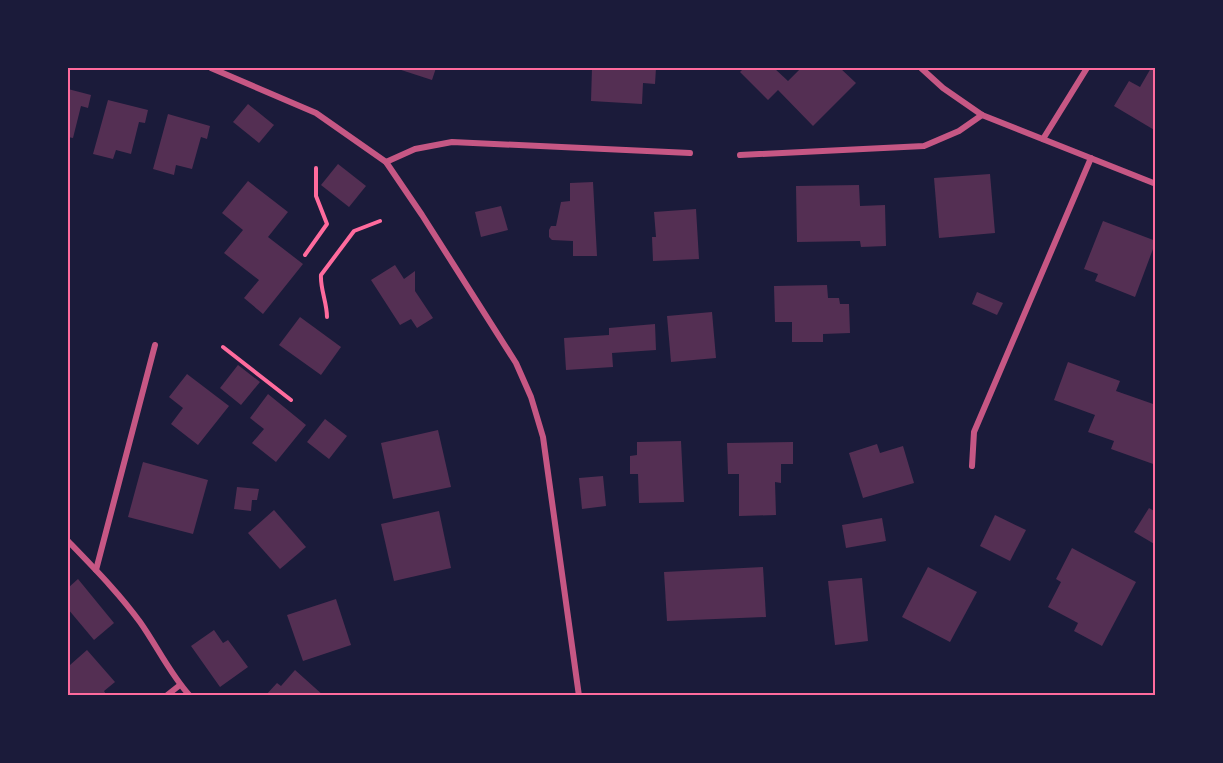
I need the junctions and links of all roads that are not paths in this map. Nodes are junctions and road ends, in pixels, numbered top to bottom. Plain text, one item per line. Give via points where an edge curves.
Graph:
1 (211, 68) edge
2 (921, 68) edge
3 (1087, 68) edge
4 (982, 115) junction
5 (1043, 139) junction
6 (690, 153) dead end
7 (740, 155) dead end
8 (1091, 158) junction
9 (386, 162) junction
10 (1155, 184) edge
11 (155, 345) dead end
12 (972, 466) dead end
13 (68, 541) edge
14 (96, 570) junction
15 (180, 685) junction
16 (166, 696) edge
17 (190, 696) edge
18 (579, 696) edge

1 - 9 street via 316,113
2 - 4 street
3 - 5 street
4 - 5 street
4 - 7 street via 959,132 924,147
5 - 8 street
6 - 9 street via 452,142 415,148
8 - 10 street
8 - 12 street via 974,432
9 - 18 street via 516,363 531,397 543,437
11 - 14 street
13 - 14 street
14 - 15 street via 138,620
15 - 16 street
15 - 17 street

